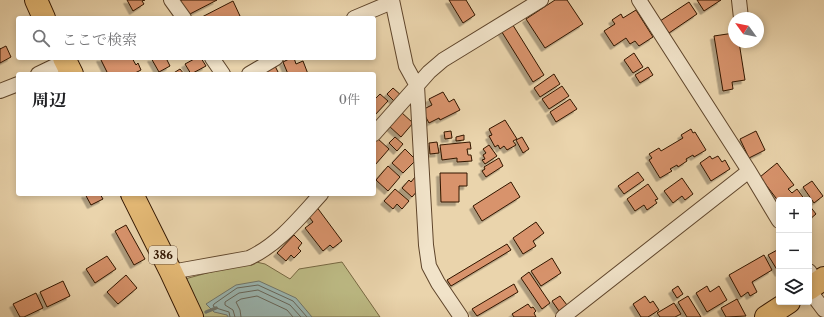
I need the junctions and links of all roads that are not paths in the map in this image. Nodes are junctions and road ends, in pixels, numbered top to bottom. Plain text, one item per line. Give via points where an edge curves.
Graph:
1 (36, 0) edge
2 (171, 0) edge
3 (541, 0) edge
4 (639, 0) edge
5 (738, 0) edge
6 (392, 1) edge
7 (740, 12) edge
8 (43, 16) edge
9 (183, 16) edge
10 (358, 16) edge
11 (213, 60) edge
12 (273, 60) edge
13 (67, 64) edge
14 (44, 72) edge
15 (222, 72) edge
16 (252, 72) edge
17 (16, 85) edge
18 (417, 86) junction
19 (0, 90) edge
20 (376, 132) edge
21 (749, 171) junction
22 (133, 196) edge
23 (319, 196) edge
24 (776, 216) edge
25 (171, 272) junction
26 (814, 282) edge
27 (784, 305) edge
28 (824, 310) edge
29 (192, 317) edge
30 (461, 317) edge
31 (563, 317) edge
32 (766, 317) edge

1 - 8 highway
2 - 9 street
3 - 18 street via 443,60
4 - 21 street
5 - 7 street
6 - 10 street
6 - 18 street via 406,66
11 - 15 street
12 - 16 street
13 - 14 street
17 - 19 street
18 - 20 street
18 - 30 street via 429,266
21 - 24 street
21 - 31 street
22 - 25 highway, 386
23 - 25 street via 283,235 258,254 249,258
25 - 29 highway, 386
26 - 28 street
27 - 32 highway

